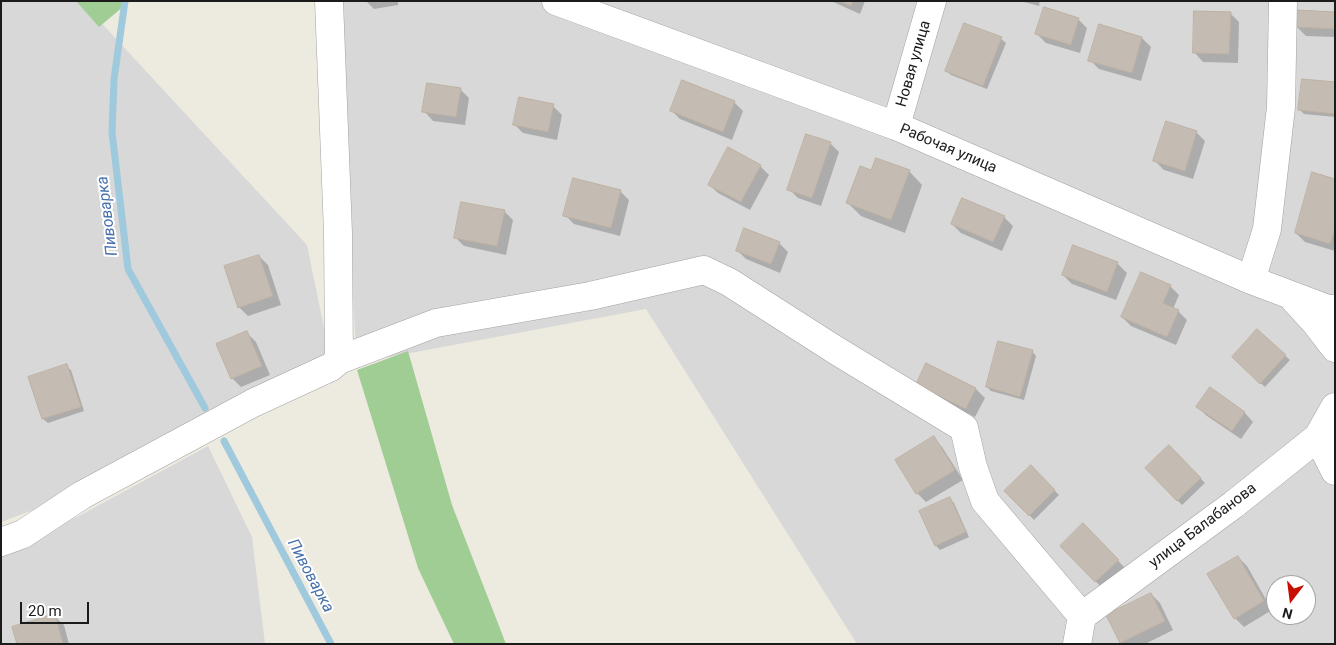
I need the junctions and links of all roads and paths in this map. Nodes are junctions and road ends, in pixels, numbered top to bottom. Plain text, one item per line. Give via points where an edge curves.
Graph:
1 (329, 1) edge
2 (556, 1) edge
3 (932, 1) edge
4 (1283, 1) edge
5 (896, 126) junction
6 (1251, 280) junction
7 (1292, 297) junction
8 (1335, 309) edge
9 (1335, 348) edge
10 (340, 360) junction
11 (1335, 407) edge
12 (1318, 437) junction
13 (1335, 471) edge
14 (1, 542) edge
15 (1082, 616) junction
16 (1077, 644) edge

1 - 10 street
2 - 5 street, Рабочая улица
3 - 5 street, Новая улица
4 - 6 street via 1281,107 1267,229
5 - 6 street, Рабочая улица
6 - 7 street, Рабочая улица
7 - 8 street, Рабочая улица
7 - 9 street
10 - 14 street via 82,495 23,534
10 - 15 street via 436,323 590,296 704,270 729,282 964,428 985,501
11 - 12 street, улица Балабанова
12 - 13 street
12 - 15 street, улица Балабанова
15 - 16 street

